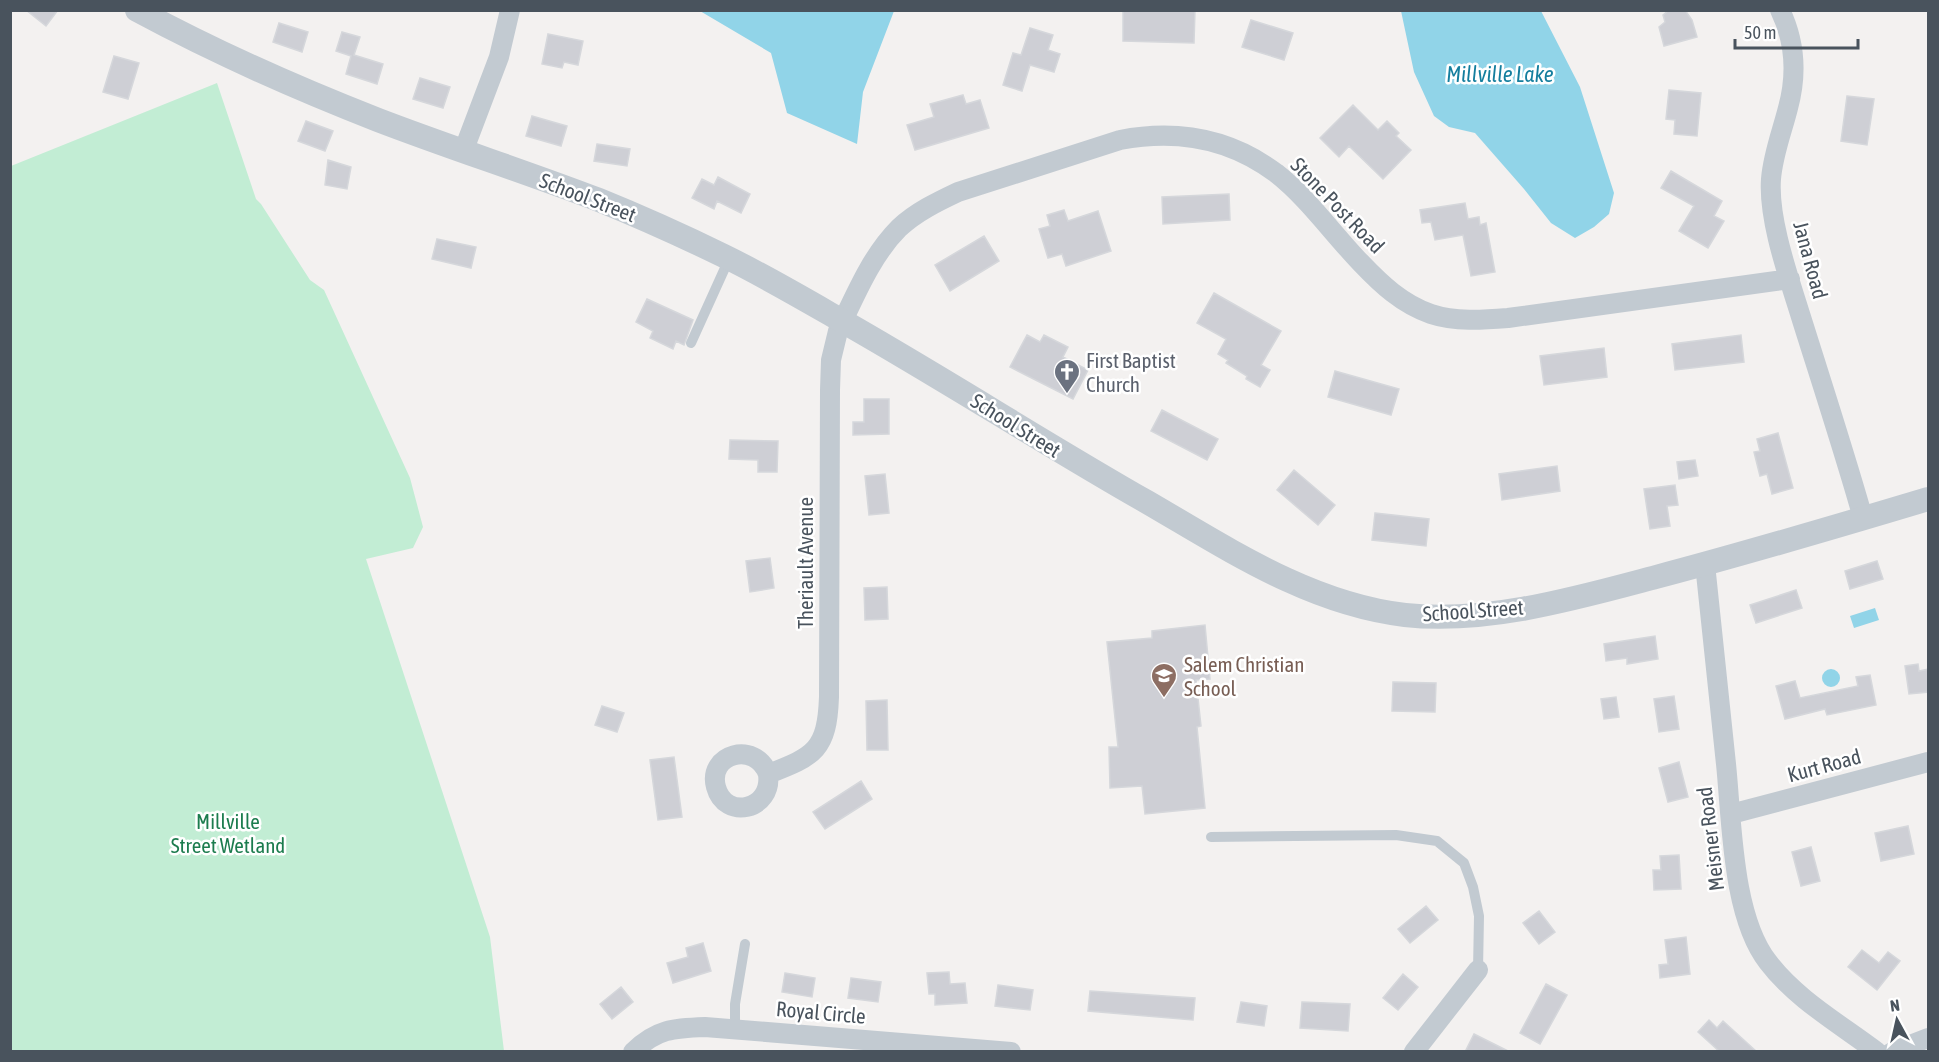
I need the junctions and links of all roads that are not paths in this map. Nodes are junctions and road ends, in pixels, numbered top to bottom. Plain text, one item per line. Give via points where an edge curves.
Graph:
1 (137, 10) edge
2 (510, 10) edge
3 (1780, 10) edge
4 (463, 152) junction
5 (729, 258) junction
6 (1790, 279) junction
7 (843, 321) junction
8 (691, 343) dead end
9 (1929, 499) edge
10 (1863, 518) junction
11 (1704, 564) junction
12 (1929, 762) edge
13 (768, 774) dead end
14 (1731, 814) junction
15 (1211, 837) dead end
16 (745, 944) dead end
17 (1478, 970) joint
18 (735, 1030) junction
19 (1929, 1038) edge
20 (633, 1052) edge
21 (1011, 1052) edge
22 (1414, 1052) edge
23 (1877, 1052) edge
24 (1892, 1052) edge

1 - 4 street, School Street via 309,92
2 - 4 street via 499,57
3 - 6 street, Jana Road via 1792,45 1794,77 1771,181 1776,225
4 - 5 street, School Street via 597,200
5 - 7 street, School Street
5 - 8 lane
6 - 7 street, Stone Post Road via 1508,318 1480,320 1431,314 1390,291 1293,189 1261,163 1222,144 1162,134 1091,148 935,203 899,228 886,243
6 - 10 street, Jana Road
7 - 11 street, School Street via 1269,572 1342,601 1406,615 1501,612
7 - 13 street, Theriault Avenue via 834,341 830,390 828,717 825,734 811,754
9 - 10 street, School Street
10 - 11 street, School Street
11 - 14 street, Meisner Road
12 - 14 street, Kurt Road
14 - 23 street, Meisner Road via 1744,910 1757,946 1794,989
15 - 17 lane via 1396,835 1437,841 1464,863 1473,887 1479,916
16 - 18 lane via 735,1004
17 - 22 street
18 - 20 street, Royal Circle via 666,1030 648,1038
18 - 21 street, Royal Circle
19 - 24 street

